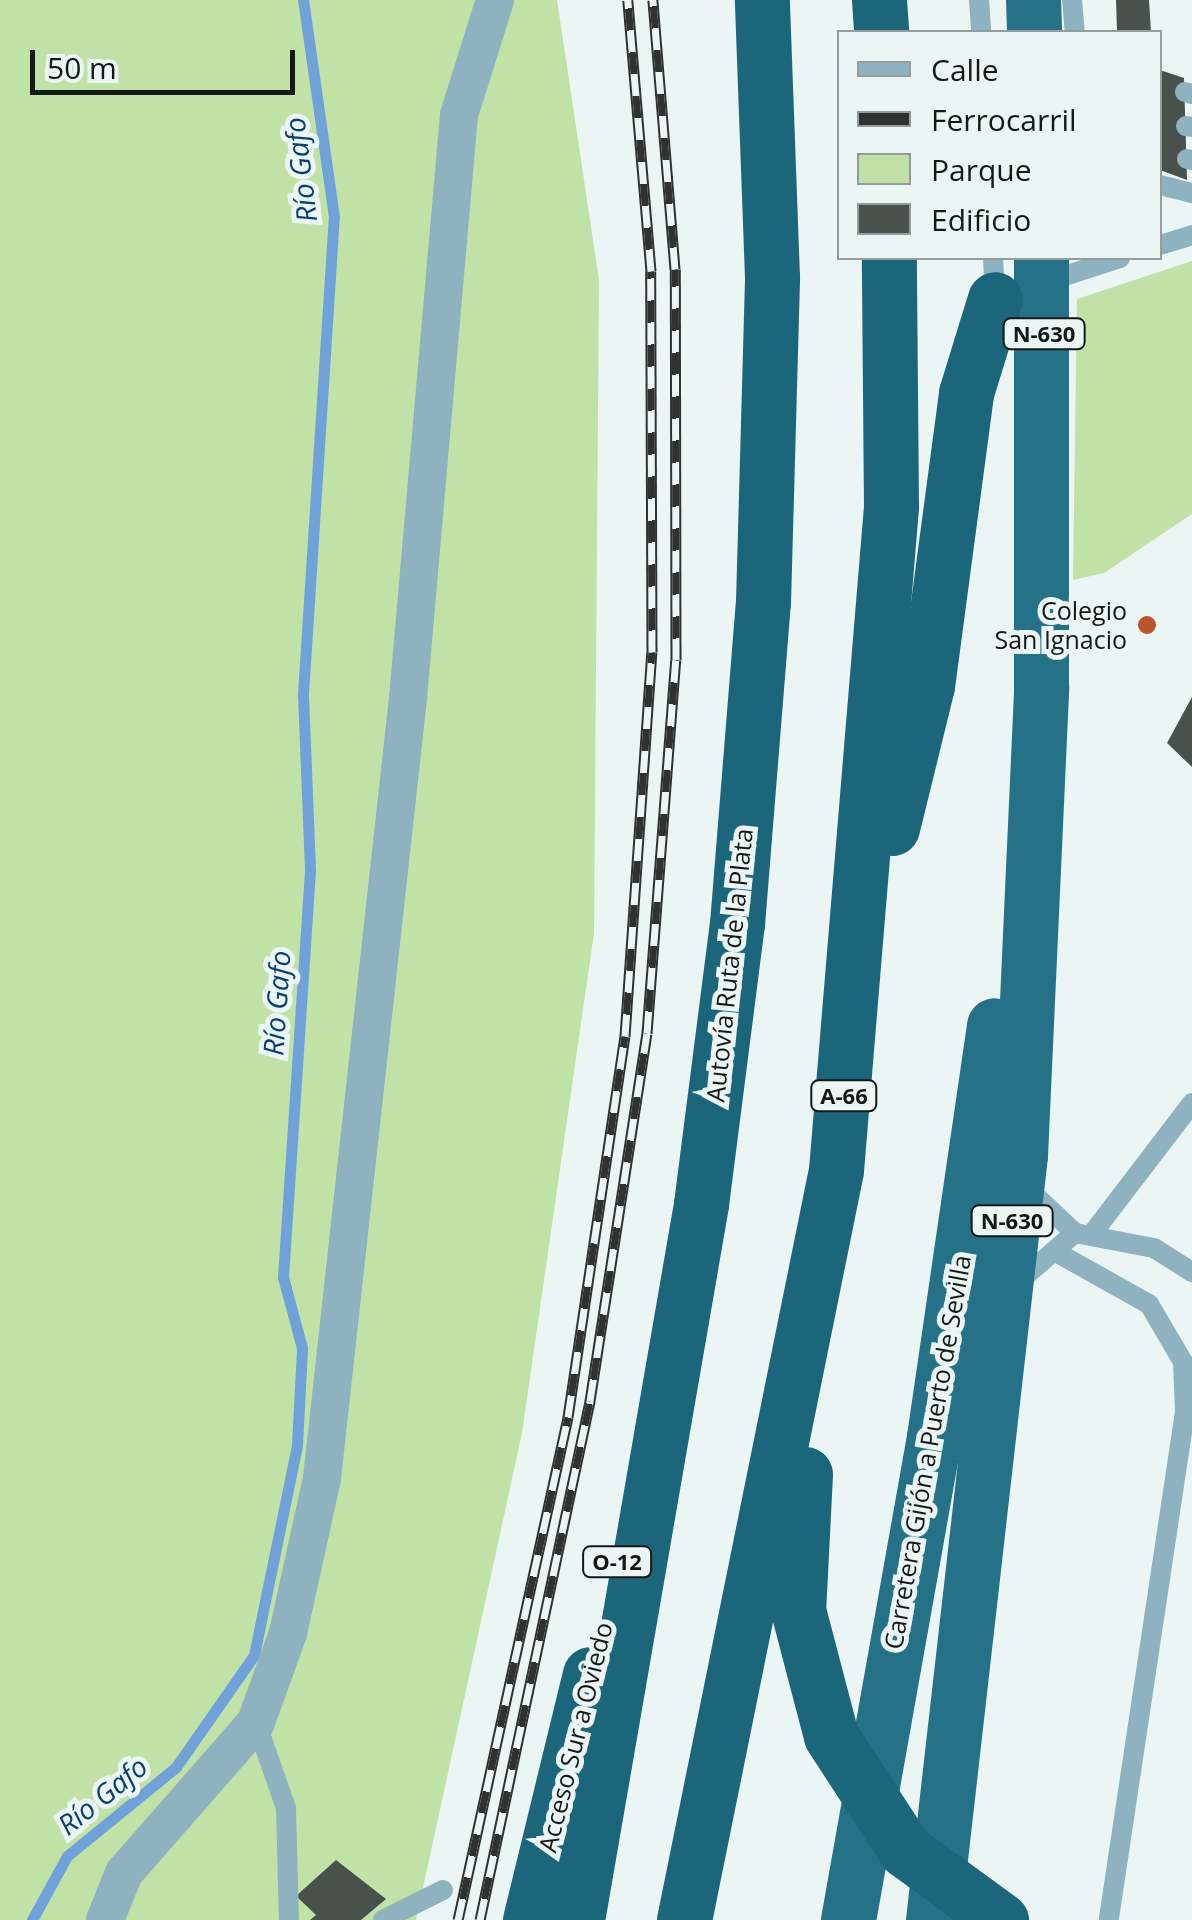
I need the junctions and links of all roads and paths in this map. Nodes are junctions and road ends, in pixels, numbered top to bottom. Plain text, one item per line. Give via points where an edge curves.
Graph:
1 (495, 0) edge
2 (762, 0) edge
3 (879, 0) edge
4 (979, 0) edge
5 (1033, 0) edge
6 (1072, 0) edge
7 (881, 30) edge
8 (981, 30) edge
9 (1034, 30) edge
10 (1075, 30) edge
11 (1162, 185) edge
12 (1192, 193) edge
13 (1192, 235) edge
14 (1162, 244) edge
15 (889, 260) edge
16 (1041, 260) edge
17 (1107, 260) edge
18 (994, 278) edge
19 (1041, 686) junction
20 (860, 942) junction
21 (1192, 1103) edge
22 (836, 1170) junction
23 (1018, 1176) junction
24 (702, 1204) junction
25 (1084, 1234) junction
26 (1054, 1251) junction
27 (1192, 1272) edge
28 (1004, 1294) junction
29 (256, 1722) junction
30 (443, 1890) dead end
31 (1109, 1918) dead end
32 (105, 1920) edge
33 (289, 1920) edge
34 (384, 1920) edge
35 (530, 1920) edge
36 (577, 1920) edge
37 (684, 1920) edge
38 (848, 1920) edge
39 (934, 1920) edge
40 (1000, 1920) edge

1 - 29 street via 459,114 408,698 322,1478 288,1633
2 - 24 highway, Autovía Ruta de la Plata via 772,277 763,602
3 - 7 highway
4 - 8 lane
5 - 9 highway
6 - 10 lane
11 - 12 lane
13 - 14 lane
15 - 20 highway, A-66 via 891,506
16 - 19 highway, Carretera Gijón a Puerto de Sevilla / N-630
17 - 18 lane
18 - 20 highway via 966,394 928,686
19 - 23 highway, Carretera Gijón a Puerto de Sevilla / N-630
19 - 38 highway, Carretera Gijón a Puerto de Sevilla / N-630 via 934,1437
20 - 22 highway, A-66
21 - 25 lane
22 - 37 highway, A-66
22 - 40 highway via 799,1541 809,1673 840,1751 904,1850
23 - 25 lane
23 - 28 highway, Carretera Gijón a Puerto de Sevilla / N-630
24 - 35 highway, Acceso Sur a Oviedo / O-12
24 - 36 highway, Autovía Ruta de la Plata
25 - 26 lane
25 - 27 lane via 1154,1248
26 - 28 lane
26 - 31 lane via 1149,1304 1184,1362 1185,1412
28 - 39 highway, Carretera Gijón a Puerto de Sevilla / N-630
29 - 32 street via 124,1873
29 - 33 lane via 286,1808
30 - 34 lane

